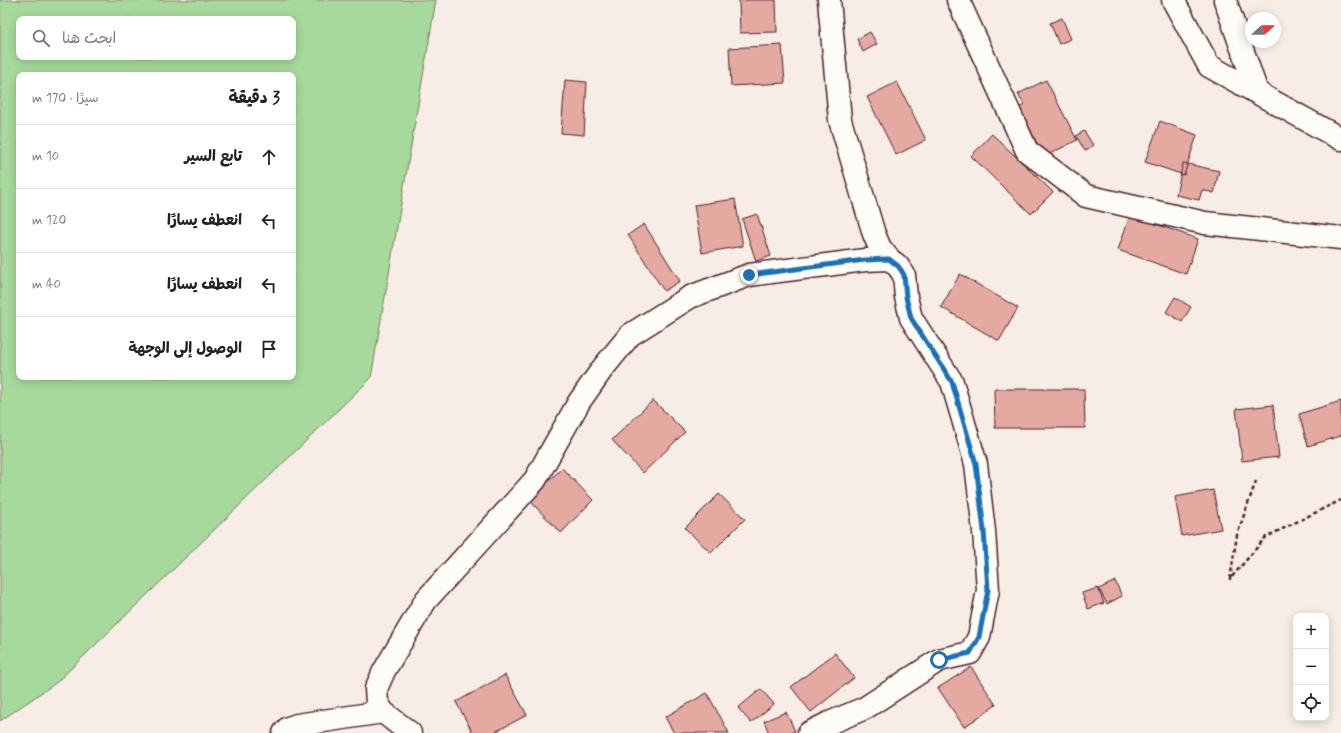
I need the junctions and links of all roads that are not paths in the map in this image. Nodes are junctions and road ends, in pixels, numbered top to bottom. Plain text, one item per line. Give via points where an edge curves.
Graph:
1 (829, 0) edge
2 (958, 0) edge
3 (1173, 0) edge
4 (1225, 0) edge
5 (1257, 92) junction
6 (1341, 140) edge
7 (1341, 238) edge
8 (889, 259) junction
9 (383, 712) junction
10 (284, 733) edge
11 (410, 733) edge
12 (809, 733) edge

1 - 8 street via 840,120 874,234 880,248
2 - 7 street via 1027,151 1086,196 1205,223
3 - 5 street via 1210,66
4 - 5 street
5 - 6 street
8 - 9 street via 749,275 690,297 630,335 579,402 535,480 426,600 376,689 377,702
8 - 12 street via 904,275 911,318 952,382 976,464 988,590 979,637 970,653 939,660 865,708
9 - 10 street via 297,724
9 - 11 street

